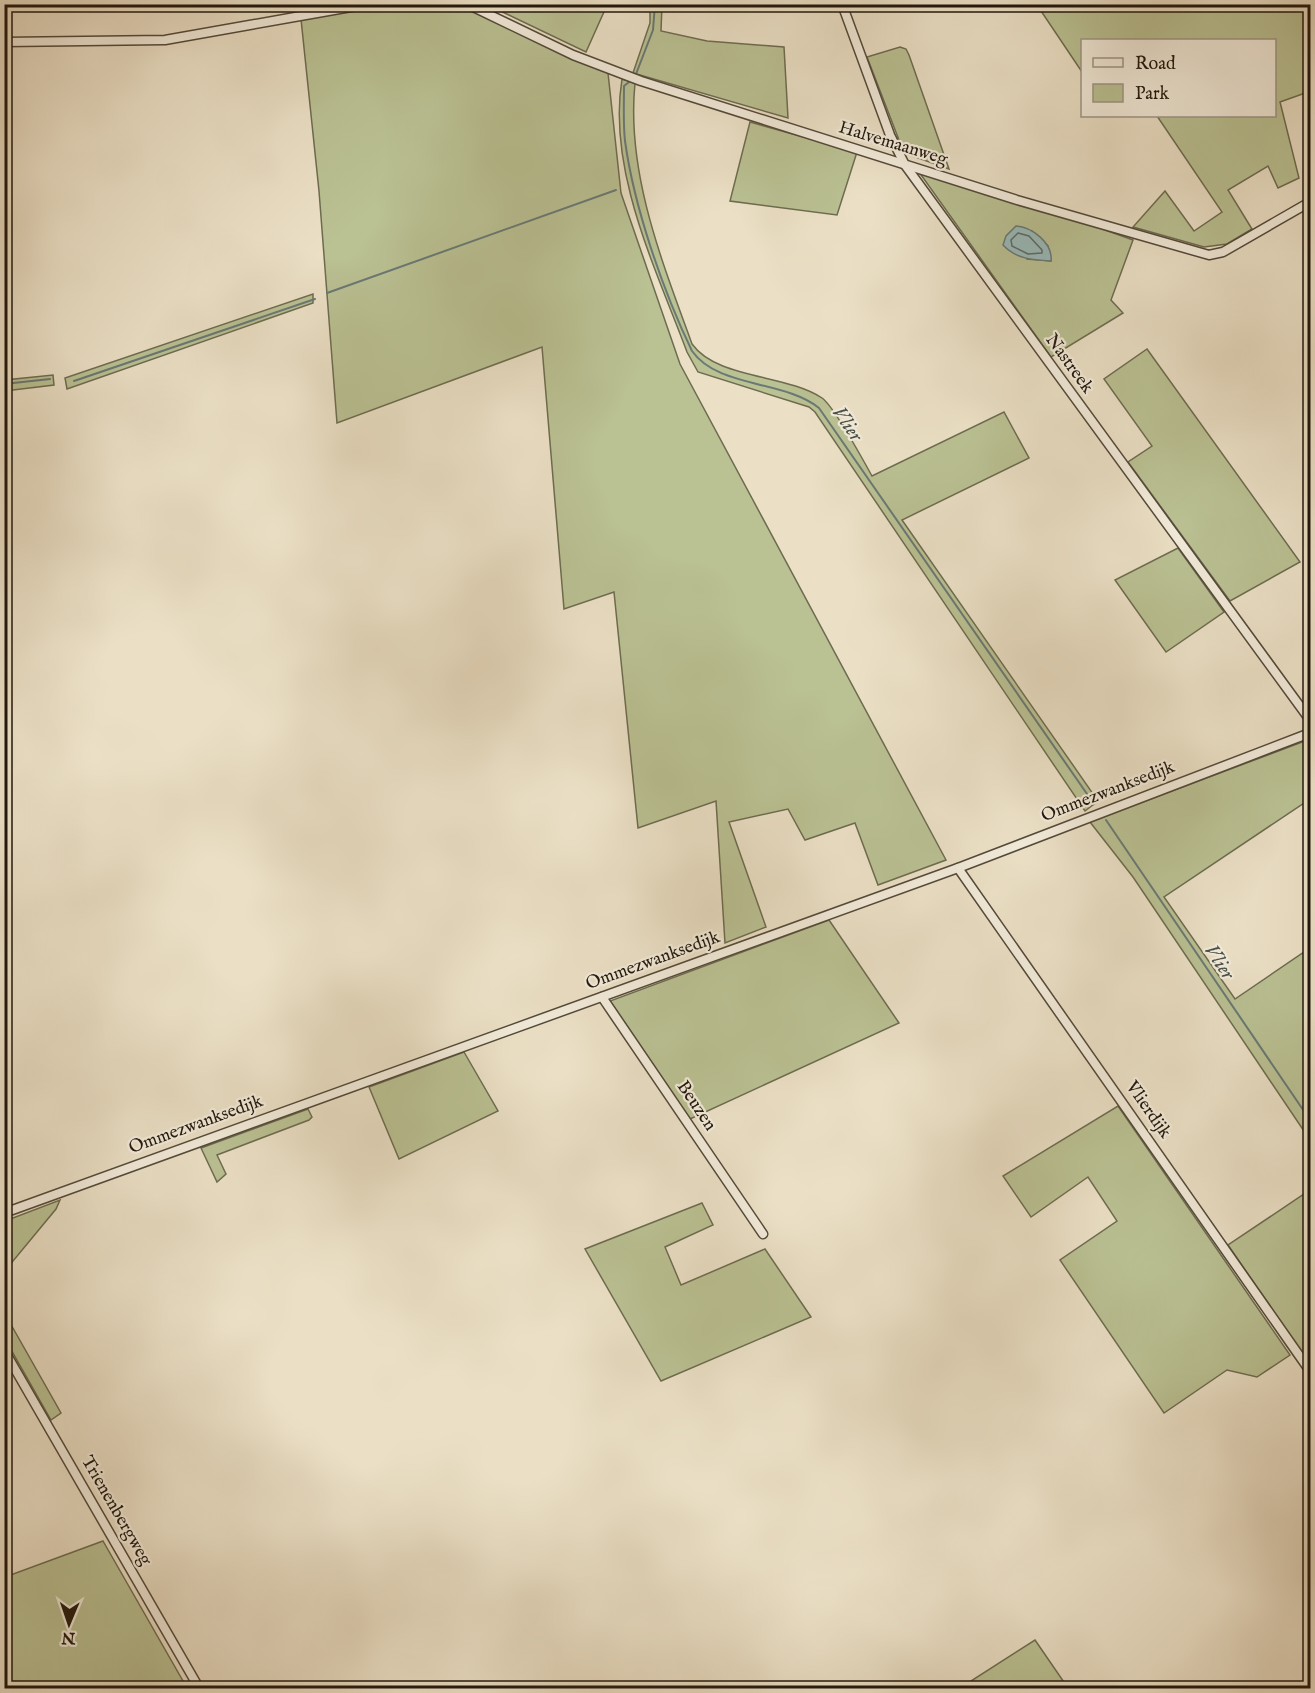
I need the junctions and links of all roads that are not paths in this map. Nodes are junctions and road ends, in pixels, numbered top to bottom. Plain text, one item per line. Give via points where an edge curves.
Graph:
1 (368, 4) edge
2 (467, 4) edge
3 (842, 4) edge
4 (4, 42) edge
5 (905, 165) junction
6 (1311, 202) edge
7 (1311, 720) edge
8 (1311, 733) edge
9 (958, 868) junction
10 (602, 997) junction
11 (4, 1214) edge
12 (763, 1234) dead end
13 (4, 1350) edge
14 (1311, 1371) edge
15 (199, 1689) edge

1 - 4 street via 165,40
2 - 5 street, Halvemaanweg via 618,74
3 - 5 street, Nastreek via 890,135
5 - 6 street, Halvemaanweg via 1209,255 1223,252
5 - 7 street, Nastreek
8 - 9 street, Ommezwanksedijk
9 - 10 street, Ommezwanksedijk
9 - 14 street, Vlierdijk
10 - 11 street, Ommezwanksedijk
10 - 12 street, Beuzen
13 - 15 street, Trienenbergweg

